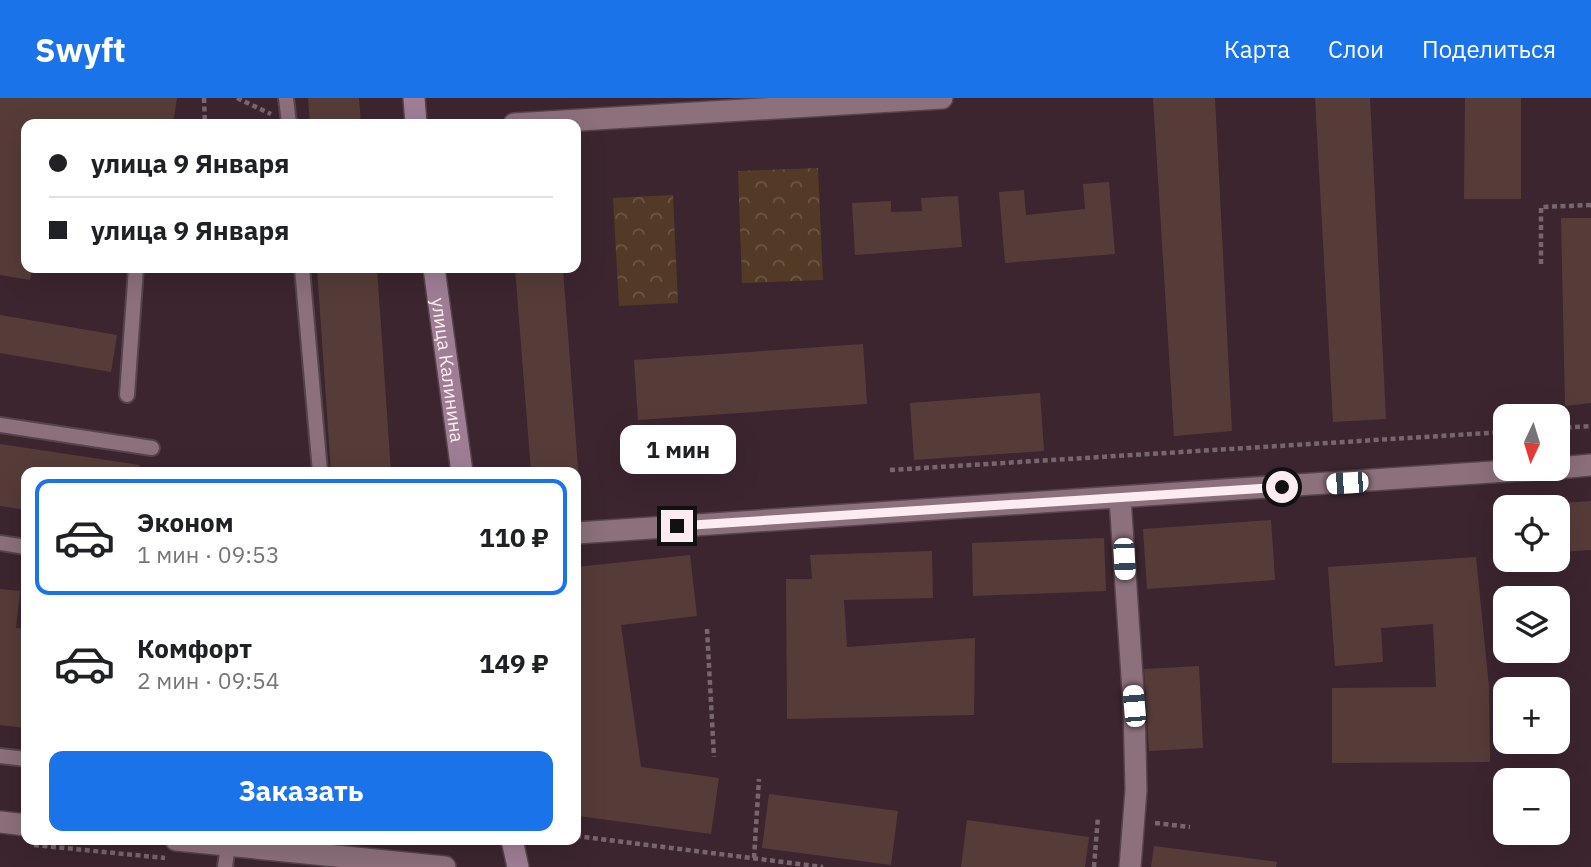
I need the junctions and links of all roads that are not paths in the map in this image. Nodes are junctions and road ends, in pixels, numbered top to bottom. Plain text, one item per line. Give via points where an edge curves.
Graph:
1 (286, 98) edge
2 (414, 98) edge
3 (942, 98) edge
4 (288, 119) edge
5 (416, 119) edge
6 (581, 120) edge
7 (136, 273) edge
8 (302, 273) edge
9 (435, 273) edge
10 (127, 395) dead end
11 (0, 425) edge
12 (152, 448) dead end
13 (1591, 465) edge
14 (320, 467) edge
15 (461, 467) edge
16 (1570, 467) edge
17 (1493, 472) edge
18 (1120, 498) junction
19 (581, 533) edge
20 (0, 543) edge
21 (21, 546) edge
22 (0, 756) edge
23 (21, 758) edge
24 (0, 822) edge
25 (21, 832) edge
26 (228, 845) junction
27 (513, 845) edge
28 (174, 850) edge
29 (225, 867) edge
30 (445, 867) edge
31 (518, 867) edge
32 (1130, 867) edge

1 - 4 lane
2 - 5 main road
3 - 6 street
7 - 10 lane
8 - 14 lane
9 - 15 main road, улица Калинина
11 - 12 lane
13 - 16 street
17 - 18 street
18 - 19 street
18 - 32 street via 1134,706
20 - 21 lane
22 - 23 lane
24 - 25 street
26 - 28 street
26 - 29 lane
26 - 30 street
27 - 31 main road

